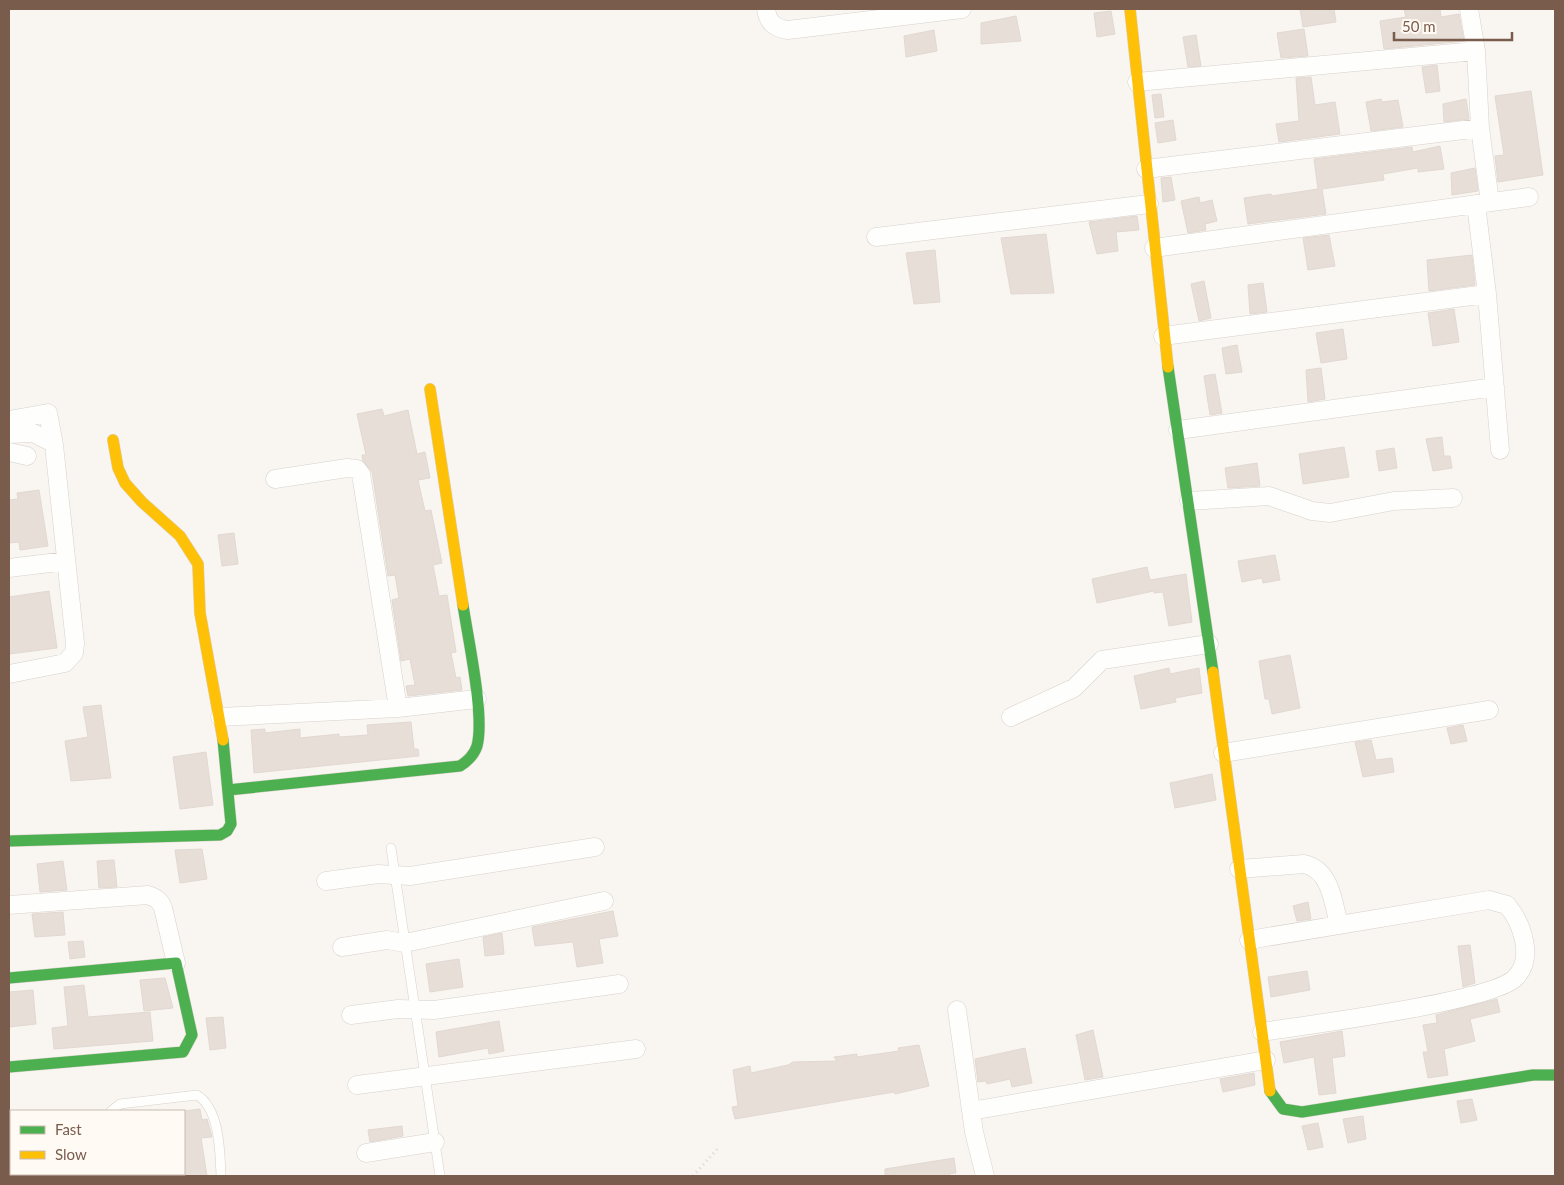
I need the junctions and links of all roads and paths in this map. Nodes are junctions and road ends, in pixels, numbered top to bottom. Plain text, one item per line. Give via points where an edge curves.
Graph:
1 (766, 9) edge
2 (962, 9) edge
3 (1130, 9) edge
4 (1469, 9) edge
5 (1476, 51) junction
6 (1137, 82) junction
7 (1480, 128) junction
8 (1146, 169) junction
9 (1529, 196) dead end
10 (1483, 203) junction
11 (1148, 204) junction
12 (876, 237) dead end
13 (1154, 248) junction
14 (1487, 294) junction
15 (1163, 336) junction
16 (1494, 387) junction
17 (430, 389) dead end
18 (9, 420) edge
19 (1178, 430) junction
20 (9, 434) edge
21 (113, 440) dead end
22 (53, 443) junction
23 (1500, 450) dead end
24 (9, 452) edge
25 (27, 456) dead end
26 (275, 479) dead end
27 (1453, 498) dead end
28 (1189, 501) junction
29 (66, 561) junction
30 (9, 568) edge
31 (1209, 644) junction
32 (9, 674) edge
33 (477, 699) junction
34 (398, 708) junction
35 (1490, 710) dead end
36 (220, 717) junction
37 (1011, 717) dead end
38 (1223, 753) junction
39 (228, 790) junction
40 (9, 841) edge
41 (595, 847) dead end
42 (391, 848) dead end
43 (1239, 869) junction
44 (395, 876) junction
45 (326, 881) dead end
46 (604, 901) dead end
47 (9, 905) edge
48 (1338, 925) junction
49 (1249, 940) junction
50 (405, 943) junction
51 (342, 947) dead end
52 (176, 963) junction
53 (9, 978) edge
54 (619, 984) dead end
55 (415, 1010) junction
56 (957, 1010) dead end
57 (351, 1015) dead end
58 (1262, 1032) junction
59 (636, 1049) dead end
60 (1266, 1060) junction
61 (9, 1067) edge
62 (1555, 1075) edge
63 (425, 1076) junction
64 (357, 1085) dead end
65 (112, 1110) edge
66 (971, 1111) junction
67 (435, 1142) junction
68 (719, 1147) dead end
69 (366, 1153) dead end
70 (221, 1176) edge
71 (440, 1176) edge
72 (693, 1176) edge
73 (985, 1176) edge

1 - 2 street via 770,22 777,28 788,30
3 - 6 street
4 - 5 street
5 - 6 street
5 - 7 street
6 - 8 street
7 - 8 street
7 - 10 street
8 - 11 street
9 - 10 street
10 - 13 street
10 - 14 street
11 - 12 street
11 - 13 street
13 - 15 street
14 - 15 street
14 - 16 street
15 - 19 street
16 - 19 street
16 - 23 street
17 - 33 street
18 - 22 street via 48,413
19 - 28 street
20 - 22 street via 34,433
21 - 36 street via 124,482 168,522 196,558 200,576 200,611
22 - 29 street
24 - 25 street
26 - 34 street via 347,468 357,469 361,474
27 - 28 street via 1394,501 1330,513 1312,511 1269,496
28 - 31 street
29 - 30 street
29 - 32 street via 74,653 65,663
31 - 37 street via 1102,660 1074,688
31 - 38 street
33 - 34 street
33 - 39 street via 478,746 469,762 460,766
34 - 36 street
35 - 38 street
36 - 39 street
38 - 43 street
39 - 40 street via 231,824 220,835
41 - 44 street
42 - 44 lane
43 - 48 street via 1311,866 1325,878
43 - 49 street
44 - 45 street via 378,874
44 - 50 lane
46 - 50 street
47 - 52 street via 148,895 160,901 163,908
48 - 49 street
48 - 58 street via 1498,901 1507,905 1519,922 1524,965 1508,984 1457,1000
49 - 58 street
50 - 51 street via 387,940
50 - 55 lane
52 - 53 street
52 - 61 street via 192,1035 183,1052
54 - 55 street
55 - 57 street
55 - 63 lane
56 - 66 street
58 - 60 street
59 - 63 street
60 - 62 street via 1270,1091 1276,1102 1283,1109 1302,1112 1533,1075
60 - 66 street
63 - 64 street
63 - 67 lane
65 - 70 lane via 120,1104 197,1095 206,1100 218,1135
66 - 73 street
67 - 69 street
67 - 71 lane
68 - 72 path

